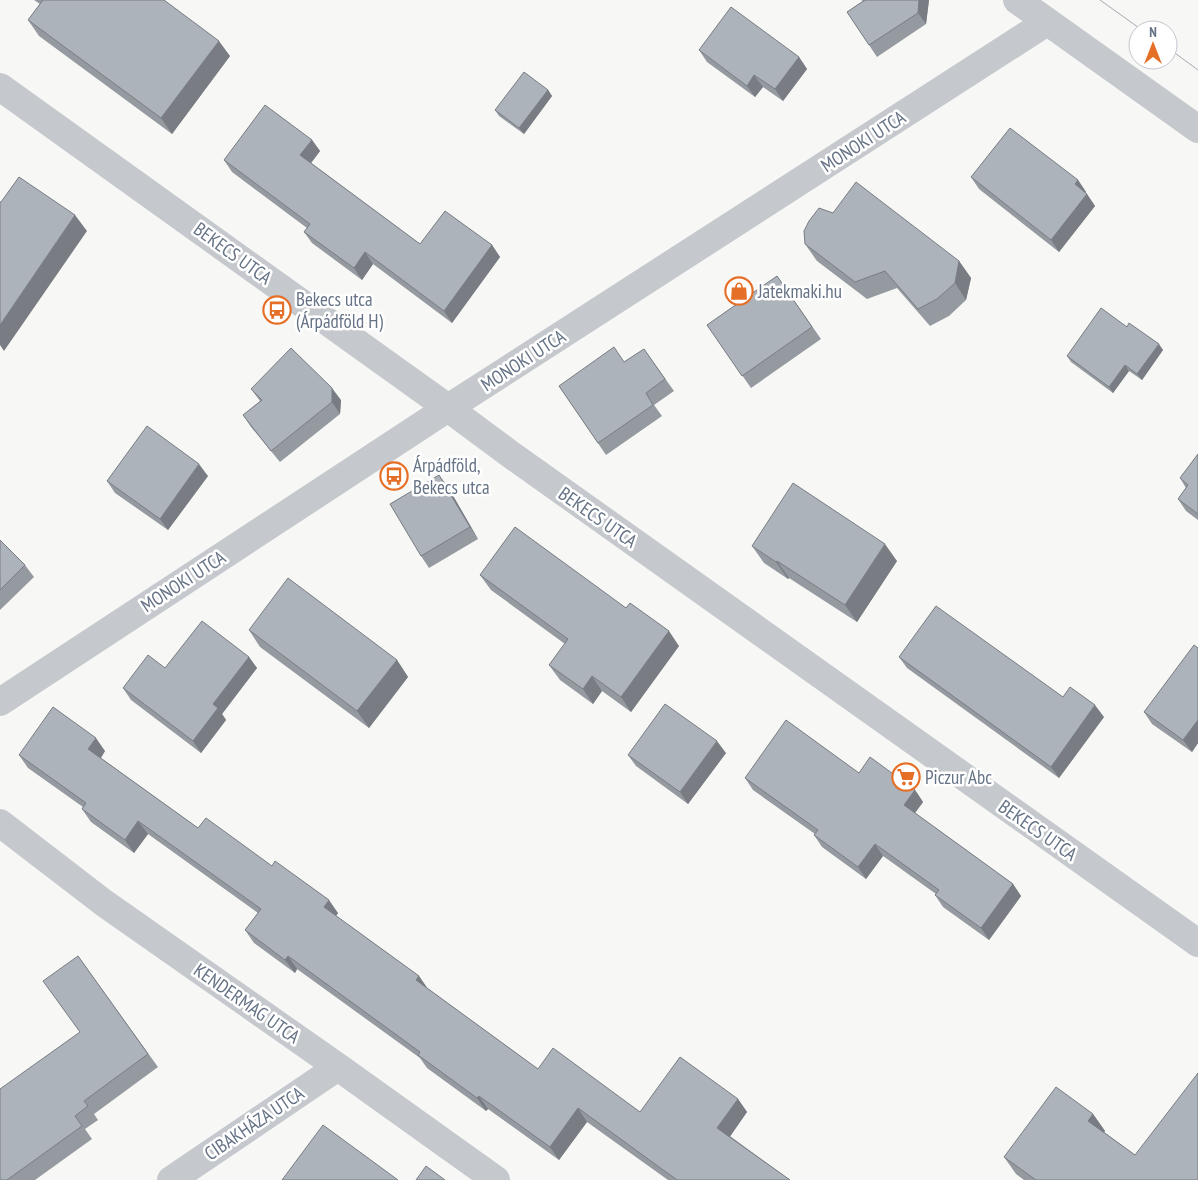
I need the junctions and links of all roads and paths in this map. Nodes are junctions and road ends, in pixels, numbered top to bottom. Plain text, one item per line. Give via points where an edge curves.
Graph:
1 (1017, 0) edge
2 (1047, 22) junction
3 (0, 87) edge
4 (1198, 129) edge
5 (448, 408) junction
6 (0, 702) edge
7 (0, 823) edge
8 (1198, 943) edge
9 (338, 1067) junction
10 (171, 1180) edge
11 (496, 1180) edge

1 - 2 street
2 - 4 street
2 - 5 street, MONOKI UTCA
3 - 5 street, BEKECS UTCA
5 - 6 street, MONOKI UTCA
5 - 8 street, BEKECS UTCA
7 - 9 street, KENDERMAG UTCA via 104,903
9 - 10 street, CIBAKHÁZA UTCA
9 - 11 street, KENDERMAG UTCA

